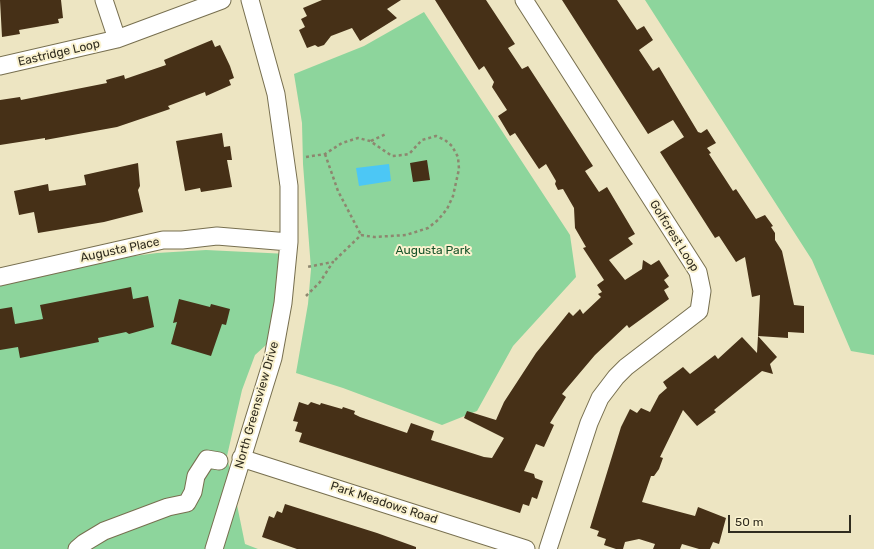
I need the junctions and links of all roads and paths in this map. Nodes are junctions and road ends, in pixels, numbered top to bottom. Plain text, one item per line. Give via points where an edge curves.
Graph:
1 (104, 0) edge
2 (222, 0) edge
3 (250, 0) edge
4 (524, 0) edge
5 (118, 39) junction
6 (0, 66) edge
7 (386, 134) dead end
8 (370, 141) junction
9 (325, 154) junction
10 (306, 158) dead end
11 (361, 235) junction
12 (289, 242) junction
13 (333, 262) junction
14 (307, 268) dead end
15 (0, 276) edge
16 (306, 296) dead end
17 (241, 458) junction
18 (219, 461) dead end
19 (77, 549) edge
20 (214, 549) edge
21 (526, 549) edge
22 (548, 549) edge

1 - 5 street, Eastridge Loop
2 - 5 street, Eastridge Loop
3 - 12 street, North Greensview Drive via 276,94 289,186
4 - 22 street, Golfcrest Loop via 698,272 702,290 699,311 626,367 600,398 589,423
5 - 6 street, Eastridge Loop
7 - 8 path
8 - 9 path via 358,138 350,140
8 - 11 path via 392,156 402,156 410,154 422,140 436,136 452,146 458,157 458,169 453,196 447,209 428,228 393,236
9 - 10 path
9 - 11 path via 338,191
11 - 13 path
12 - 15 street, Augusta Place via 217,236 163,240
12 - 17 street, North Greensview Drive via 283,303 273,358
13 - 14 path
13 - 16 path via 320,282
17 - 20 street, North Greensview Drive
17 - 21 street, Park Meadows Road
18 - 19 street via 207,460 196,476 188,503 168,507 104,531

